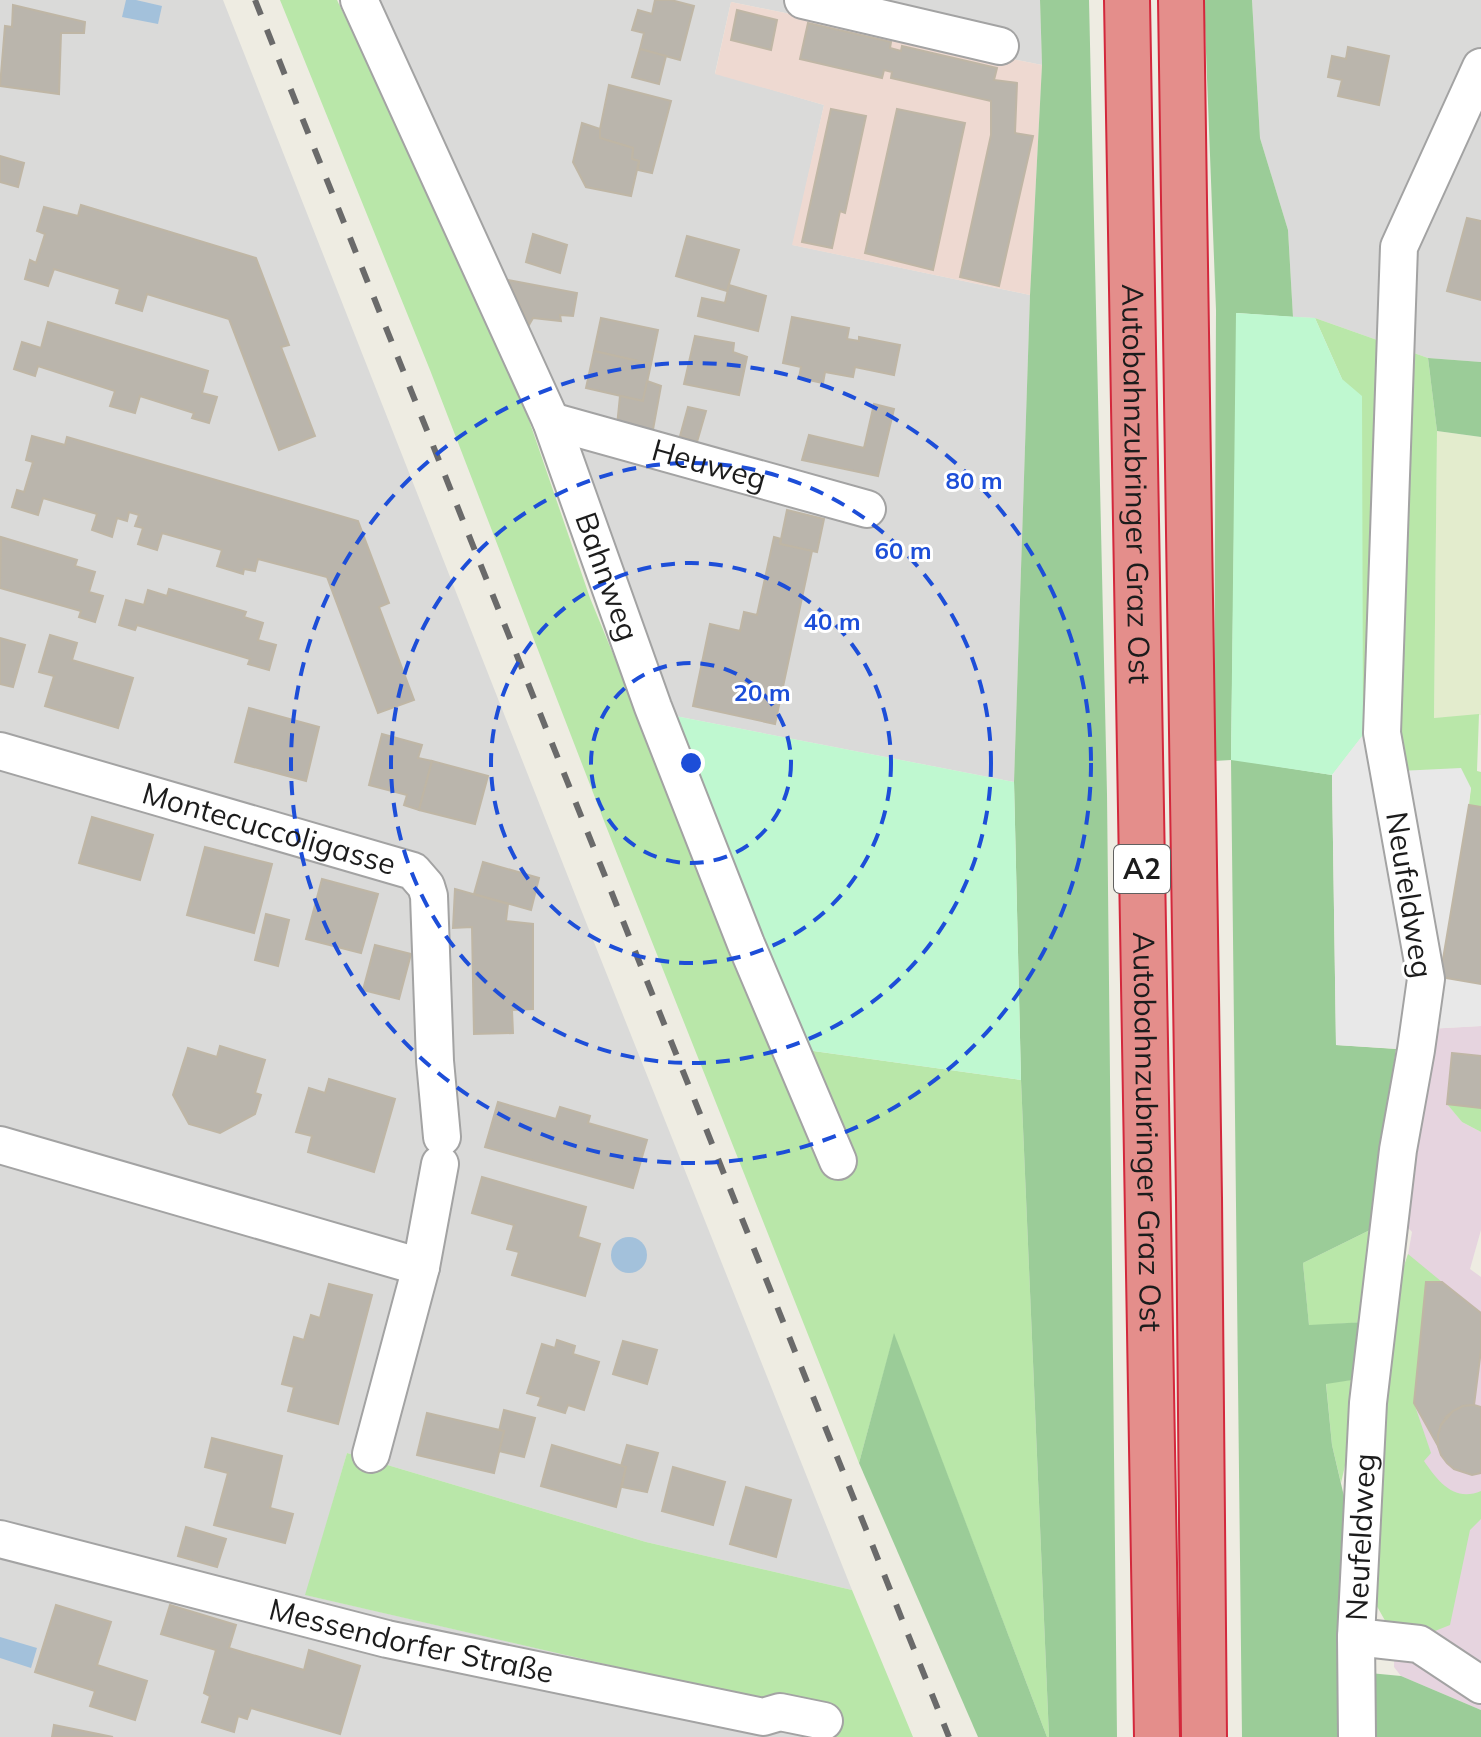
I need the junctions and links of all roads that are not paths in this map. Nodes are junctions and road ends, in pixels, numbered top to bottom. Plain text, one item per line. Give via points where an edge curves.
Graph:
1 (359, 0) edge
2 (803, 0) edge
3 (1127, 0) edge
4 (1181, 0) edge
5 (1000, 46) dead end
6 (1481, 67) edge
7 (551, 421) junction
8 (867, 509) dead end
9 (0, 751) edge
10 (0, 1145) edge
11 (838, 1161) dead end
12 (421, 1267) junction
13 (371, 1454) dead end
14 (0, 1539) edge
15 (1356, 1637) junction
16 (1481, 1685) edge
17 (824, 1721) dead end
18 (1157, 1737) edge
19 (1204, 1737) edge
20 (1357, 1737) edge

1 - 7 street, Bahnweg
2 - 5 street
3 - 18 highway, Autobahnzubringer Graz Ost / A2
4 - 19 highway, Autobahnzubringer Graz Ost / A2
6 - 15 street, Neufeldweg via 1399,247 1382,733 1426,979 1398,1150 1399,1238 1368,1403
7 - 8 street, Heuweg
7 - 11 street, Bahnweg via 653,707
9 - 12 street, Montecuccoligasse via 413,871 426,886 441,1150
10 - 12 street
12 - 13 street, Montecuccoligasse
14 - 17 street, Messendorfer Straße via 387,1639 763,1717 780,1712
15 - 16 street via 1419,1644
15 - 20 street, Neufeldweg

